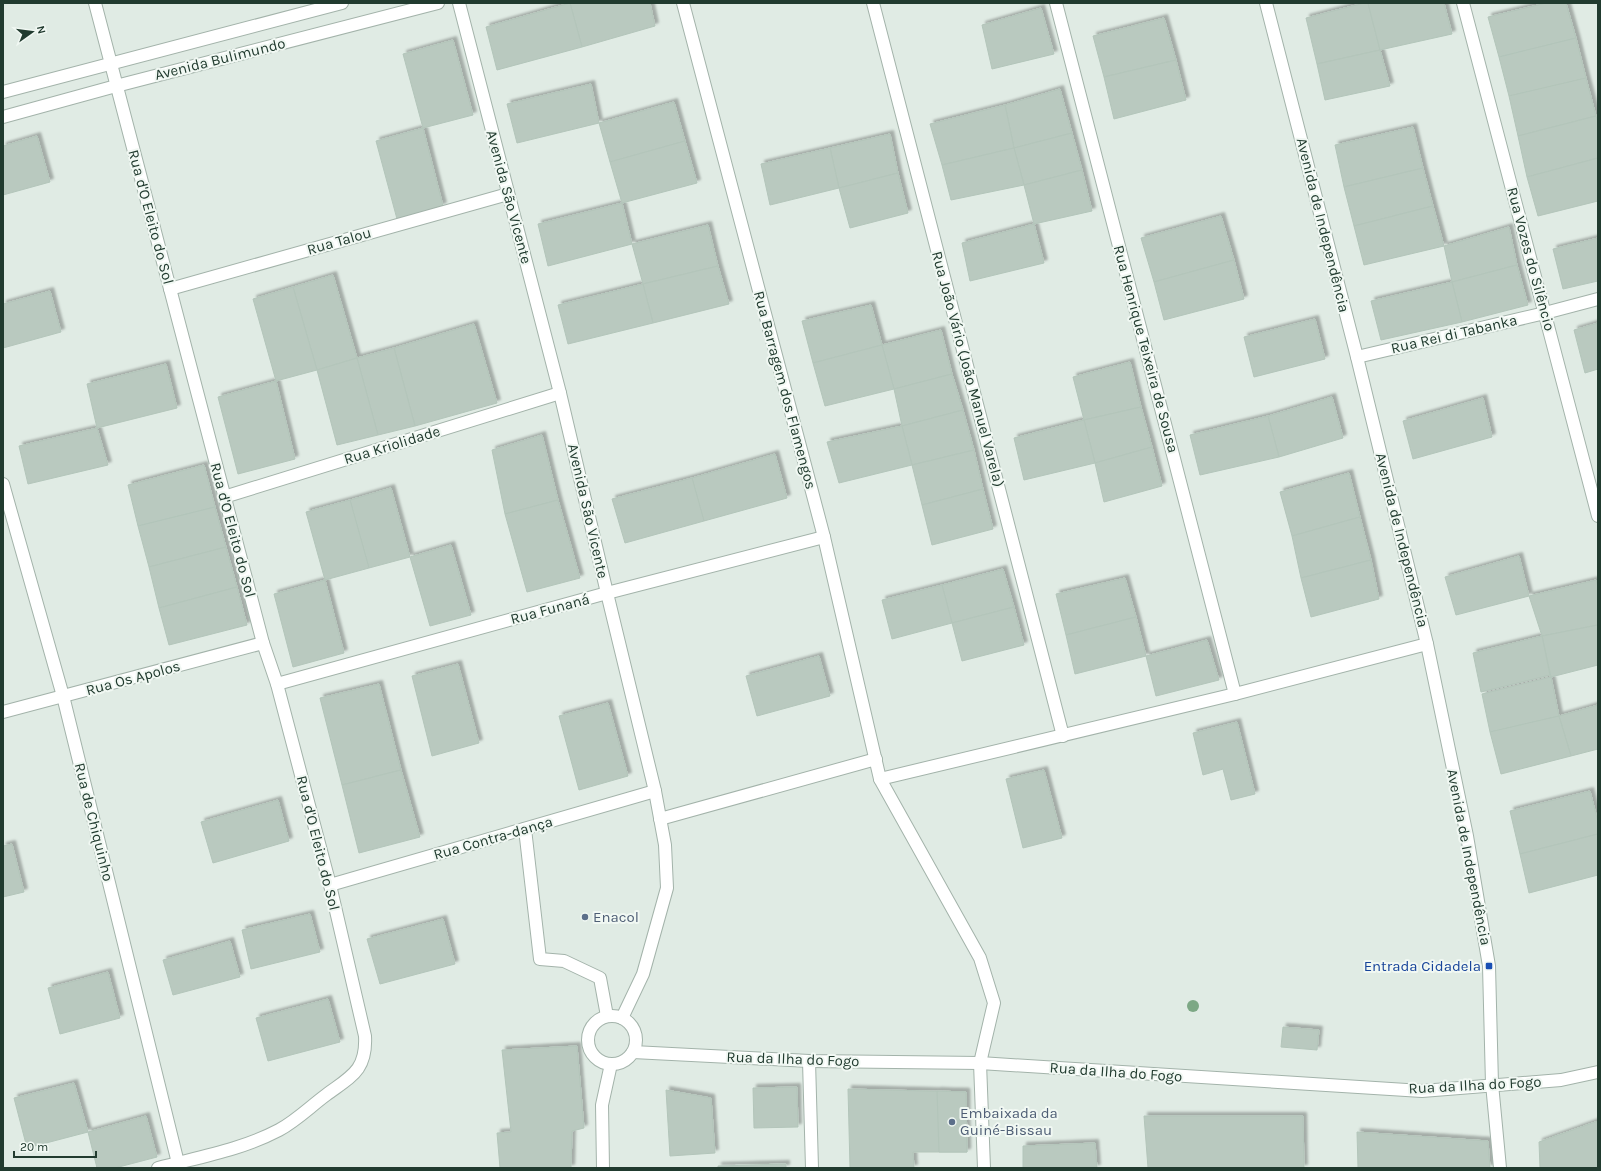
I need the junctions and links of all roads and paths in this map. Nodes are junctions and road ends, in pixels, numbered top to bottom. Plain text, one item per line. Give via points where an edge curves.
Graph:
1 (95, 3) edge
2 (342, 3) edge
3 (438, 3) edge
4 (459, 3) edge
5 (683, 3) edge
6 (874, 3) edge
7 (1056, 3) edge
8 (1266, 3) edge
9 (1463, 3) edge
10 (111, 64) junction
11 (116, 86) junction
12 (3, 92) edge
13 (3, 117) edge
14 (508, 194) junction
15 (170, 288) junction
16 (1598, 299) edge
17 (1545, 313) junction
18 (1357, 357) junction
19 (560, 393) junction
20 (3, 484) edge
21 (224, 497) junction
22 (1598, 516) edge
23 (824, 537) junction
24 (607, 593) junction
25 (262, 643) junction
26 (1427, 644) junction
27 (277, 684) junction
28 (1235, 694) junction
29 (63, 696) junction
30 (3, 712) edge
31 (1063, 736) junction
32 (876, 759) junction
33 (880, 779) junction
34 (656, 791) junction
35 (660, 819) junction
36 (525, 828) junction
37 (330, 885) junction
38 (607, 1016) junction
39 (622, 1018) junction
40 (633, 1052) junction
41 (809, 1061) junction
42 (980, 1063) junction
43 (611, 1064) junction
44 (1598, 1072) edge
45 (1492, 1084) junction
46 (178, 1163) junction
47 (158, 1168) edge
48 (603, 1168) edge
49 (812, 1168) edge
50 (984, 1168) edge
51 (1500, 1168) edge

1 - 10 street, Rua d'O Eleito do Sol
2 - 10 street, Avenida Bulimundo
3 - 11 street, Avenida Bulimundo
4 - 14 street, Avenida São Vicente
5 - 23 street, Rua Barragem dos Flamengos
6 - 31 street, Rua João Vário (João Manuel Varela)
7 - 28 street, Rua Henrique Teixeira de Sousa
8 - 18 street, Avenida de Independência
9 - 17 street, Rua Vozes do Silêncio
10 - 11 street, Rua d'O Eleito do Sol
10 - 12 street, Avenida Bulimundo
11 - 13 street, Avenida Bulimundo
11 - 15 street, Rua d'O Eleito do Sol
14 - 15 street, Rua Talou
14 - 19 street, Avenida São Vicente
15 - 21 street, Rua d'O Eleito do Sol
16 - 17 street, Rua Rei di Tabanka
17 - 18 street, Rua Rei di Tabanka
17 - 22 street, Rua Vozes do Silêncio
18 - 26 street, Avenida de Independência
19 - 21 street, Rua Kriolidade
19 - 24 street, Avenida São Vicente
20 - 29 street, Rua de Chiquinho
21 - 25 street, Rua d'O Eleito do Sol
23 - 24 street, Rua Funaná
23 - 32 street, Rua Barragem dos Flamengos
24 - 27 street, Rua Funaná
24 - 34 street, Avenida São Vicente
25 - 27 street, Rua d'O Eleito do Sol
25 - 29 street, Rua Os Apolos
26 - 28 street
26 - 45 street, Avenida de Independência via 1489,966
27 - 37 street, Rua d'O Eleito do Sol
28 - 31 street
29 - 30 street, Rua Os Apolos
29 - 46 street, Rua de Chiquinho
31 - 33 street
32 - 33 street, Rua Barragem dos Flamengos
32 - 35 street
33 - 42 street, Rua Barragem dos Flamengos via 980,958 994,1003
34 - 35 street, Avenida São Vicente
34 - 36 street, Rua Contra-dança
35 - 39 street, Avenida São Vicente via 665,845 667,888 643,974
36 - 37 street, Rua Contra-dança
36 - 38 street via 540,959 564,961 600,978
37 - 46 street, Rua d'O Eleito do Sol via 365,1036 364,1058 355,1073 281,1129 234,1149
38 - 39 street
38 - 43 street via 593,1025 588,1039 592,1054 598,1060
39 - 40 street via 629,1022 636,1037
40 - 41 street, Rua da Ilha do Fogo
40 - 43 street via 628,1059
41 - 42 street, Rua da Ilha do Fogo
41 - 49 street
42 - 45 street, Rua da Ilha do Fogo via 1422,1091
42 - 50 street, Rua Barragem dos Flamengos
43 - 48 street via 602,1104
44 - 45 street, Rua da Ilha do Fogo via 1561,1080
45 - 51 street, Avenida de Independência
46 - 47 street

